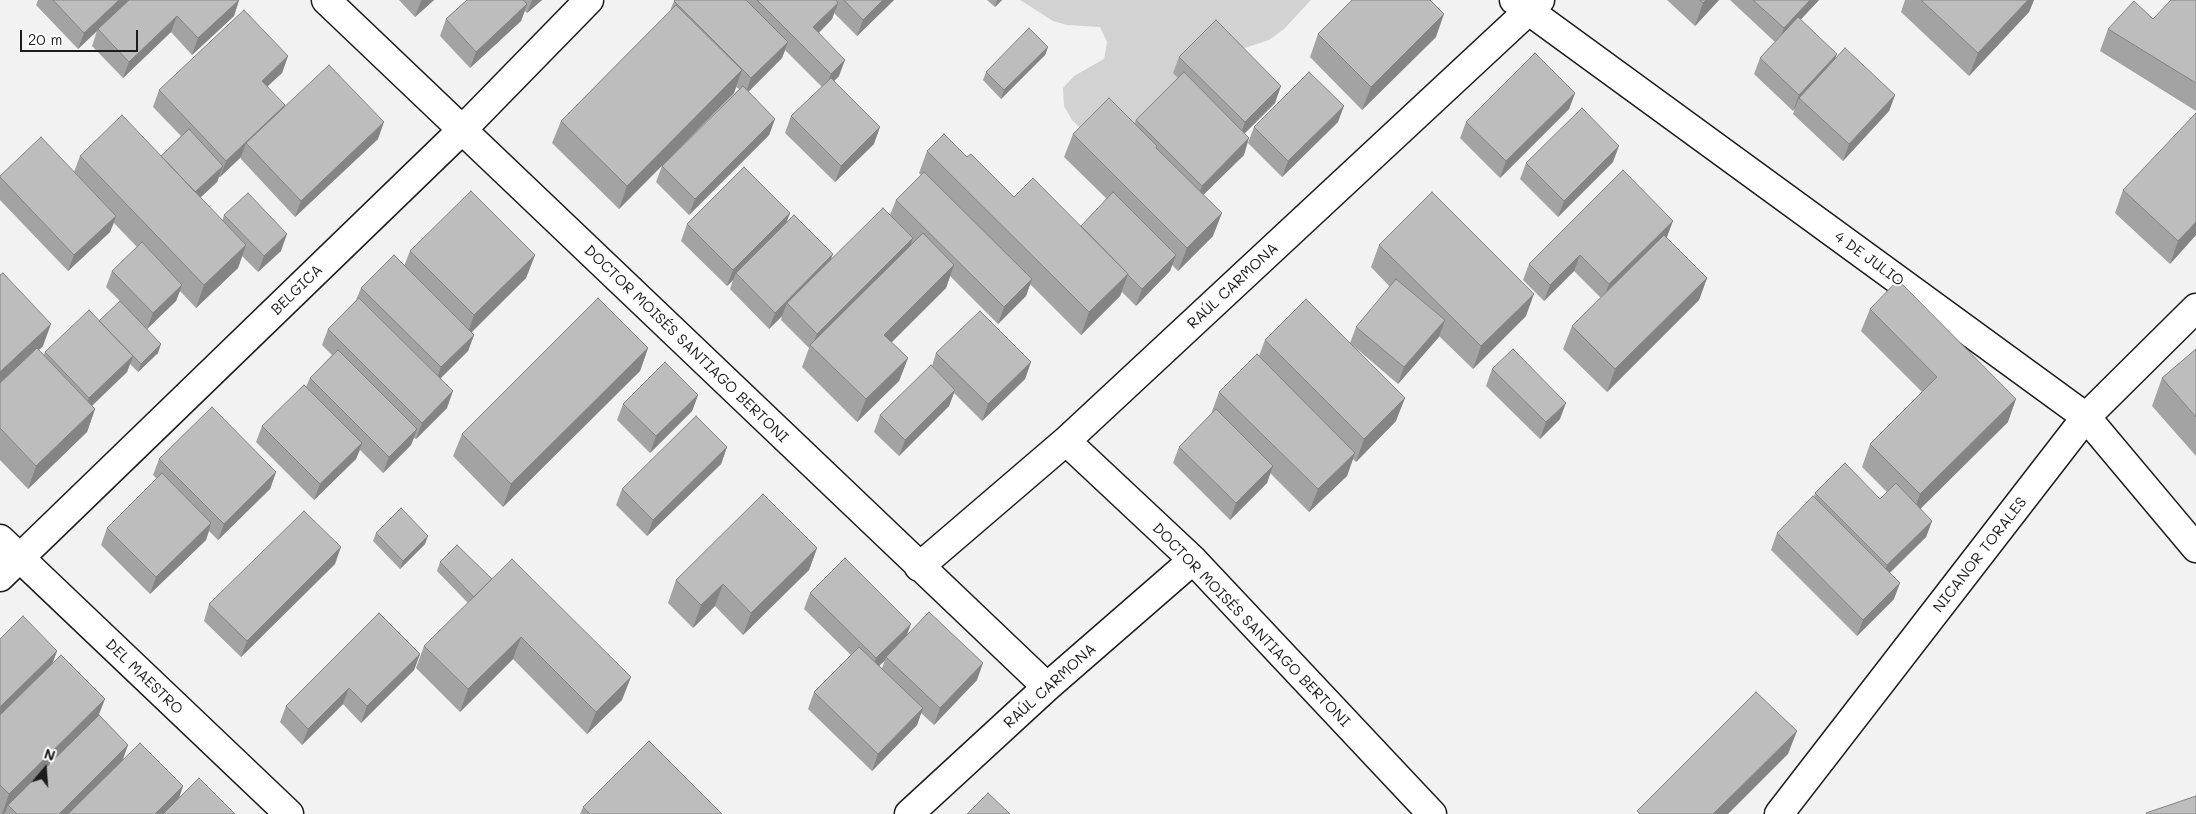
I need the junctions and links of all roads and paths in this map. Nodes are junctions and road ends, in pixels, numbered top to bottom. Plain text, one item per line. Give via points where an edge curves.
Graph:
1 (326, 0) edge
2 (589, 0) edge
3 (1528, 4) edge
4 (462, 130) junction
5 (2196, 308) edge
6 (2086, 417) junction
7 (1066, 441) junction
8 (0, 539) edge
9 (2196, 548) edge
10 (20, 558) junction
11 (1193, 560) junction
12 (920, 566) junction
13 (0, 577) edge
14 (1047, 688) junction
15 (289, 814) edge
16 (909, 814) edge
17 (1432, 814) edge
18 (1779, 814) edge

1 - 4 street, DOCTOR MOISÉS SANTIAGO BERTONI
2 - 4 street, BELGICA
3 - 6 street, 4 DE JULIO
3 - 7 street, RAÚL CARMONA
4 - 10 street, BELGICA
4 - 12 street, DOCTOR MOISÉS SANTIAGO BERTONI
5 - 6 street, NICANOR TORALES
6 - 9 street, 4 DE JULIO
6 - 18 street, NICANOR TORALES
7 - 11 street, DOCTOR MOISÉS SANTIAGO BERTONI
7 - 12 street, RAÚL CARMONA
8 - 10 street, DEL MAESTRO
10 - 13 street, BELGICA
10 - 15 street, DEL MAESTRO
11 - 14 street, RAÚL CARMONA
11 - 17 street, DOCTOR MOISÉS SANTIAGO BERTONI
12 - 14 street, DOCTOR MOISÉS SANTIAGO BERTONI
14 - 16 street, RAÚL CARMONA

